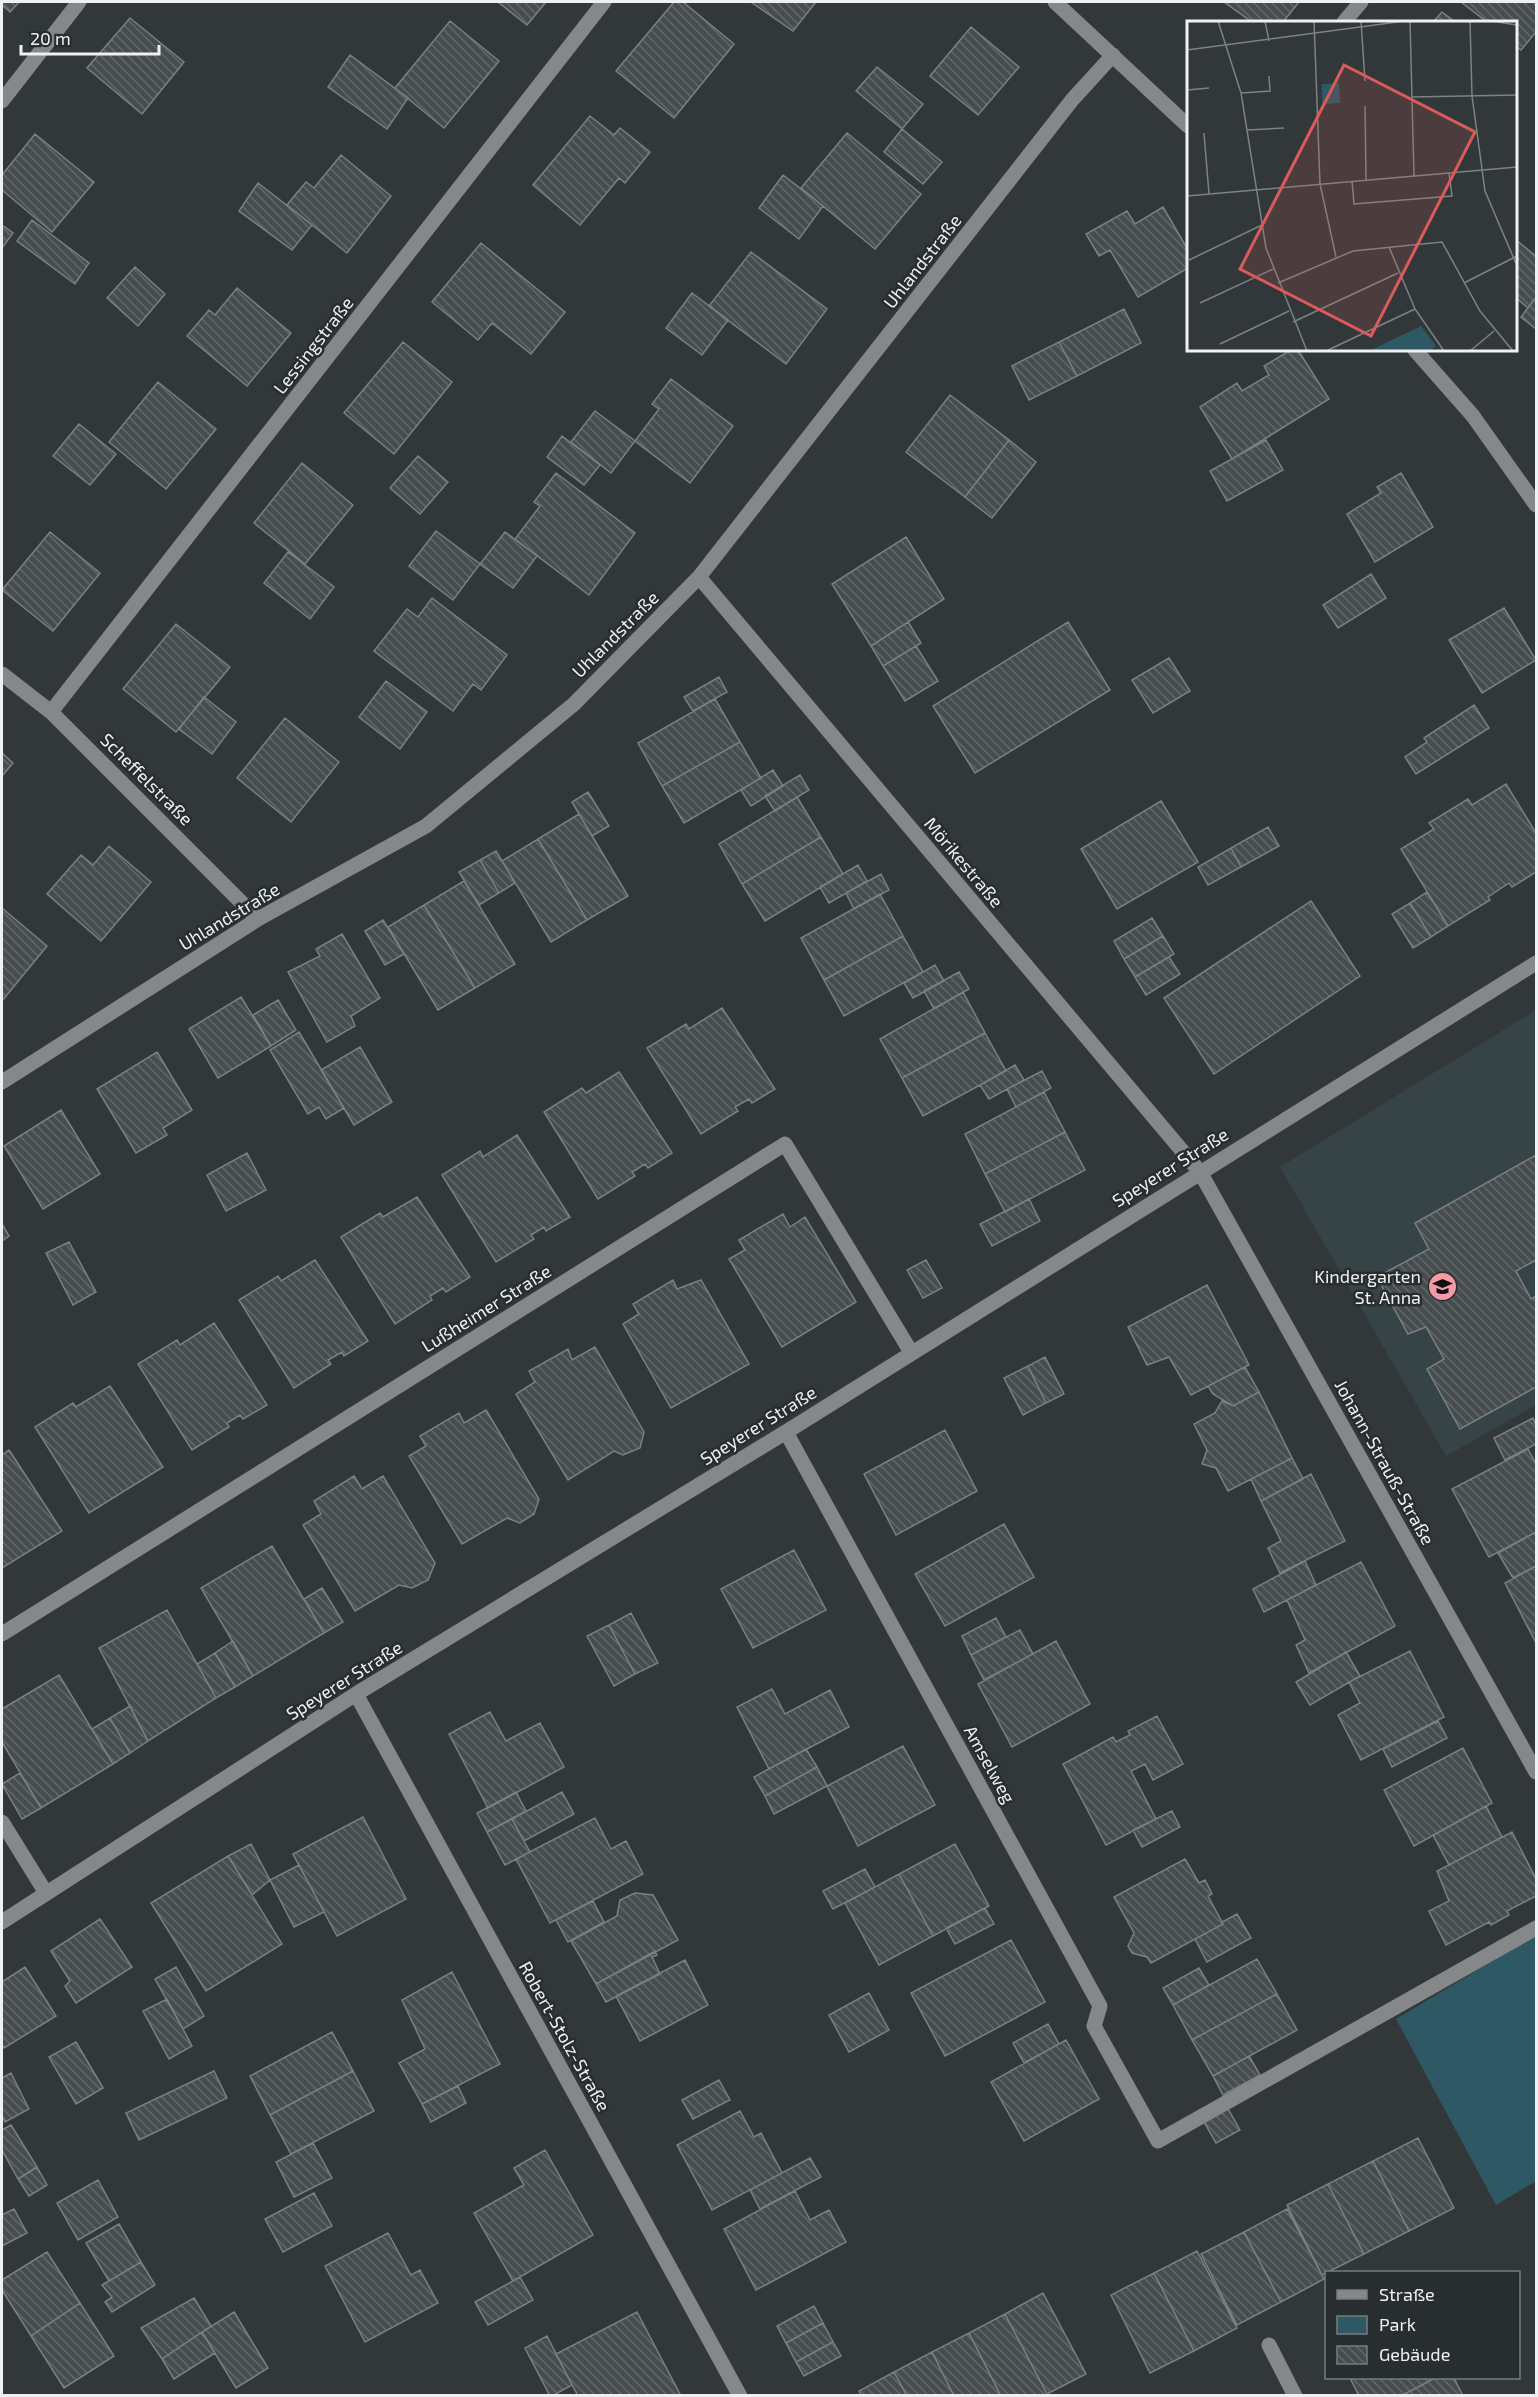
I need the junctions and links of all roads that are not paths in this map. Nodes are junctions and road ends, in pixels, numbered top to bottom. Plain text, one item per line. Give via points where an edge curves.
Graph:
1 (79, 2) edge
2 (604, 2) edge
3 (1055, 2) edge
4 (1361, 2) edge
5 (1345, 21) edge
6 (1113, 55) junction
7 (2, 100) edge
8 (1187, 125) edge
9 (1416, 351) edge
10 (1536, 505) edge
11 (699, 577) junction
12 (2, 674) edge
13 (51, 711) junction
14 (258, 919) junction
15 (1536, 963) edge
16 (2, 1082) edge
17 (1200, 1172) junction
18 (911, 1352) junction
19 (786, 1432) junction
20 (2, 1634) edge
21 (356, 1694) junction
22 (1536, 1772) edge
23 (2, 1822) edge
24 (46, 1893) junction
25 (2, 1922) edge
26 (1536, 1928) edge
27 (1269, 2345) dead end
28 (740, 2396) edge
29 (1294, 2396) edge

1 - 7 street
2 - 13 street, Lessingstraße
3 - 6 street
4 - 5 street
6 - 8 street
6 - 11 street, Uhlandstraße via 1072,100
9 - 10 street via 1473,416
11 - 14 street, Uhlandstraße via 574,704 426,826
11 - 17 street, Mörikestraße
12 - 13 street, Scheffelstraße
13 - 14 street, Scheffelstraße
14 - 16 street, Uhlandstraße
15 - 17 street, Speyerer Straße
17 - 18 street, Speyerer Straße
17 - 22 street, Johann-Strauß-Straße
18 - 19 street, Speyerer Straße
18 - 20 street, Lußheimer Straße via 785,1144
19 - 21 street, Speyerer Straße
19 - 26 street, Amselweg via 1100,2006 1094,2026 1158,2141
21 - 24 street, Speyerer Straße
21 - 28 street, Robert-Stolz-Straße
23 - 24 street
24 - 25 street, Speyerer Straße
27 - 29 street

